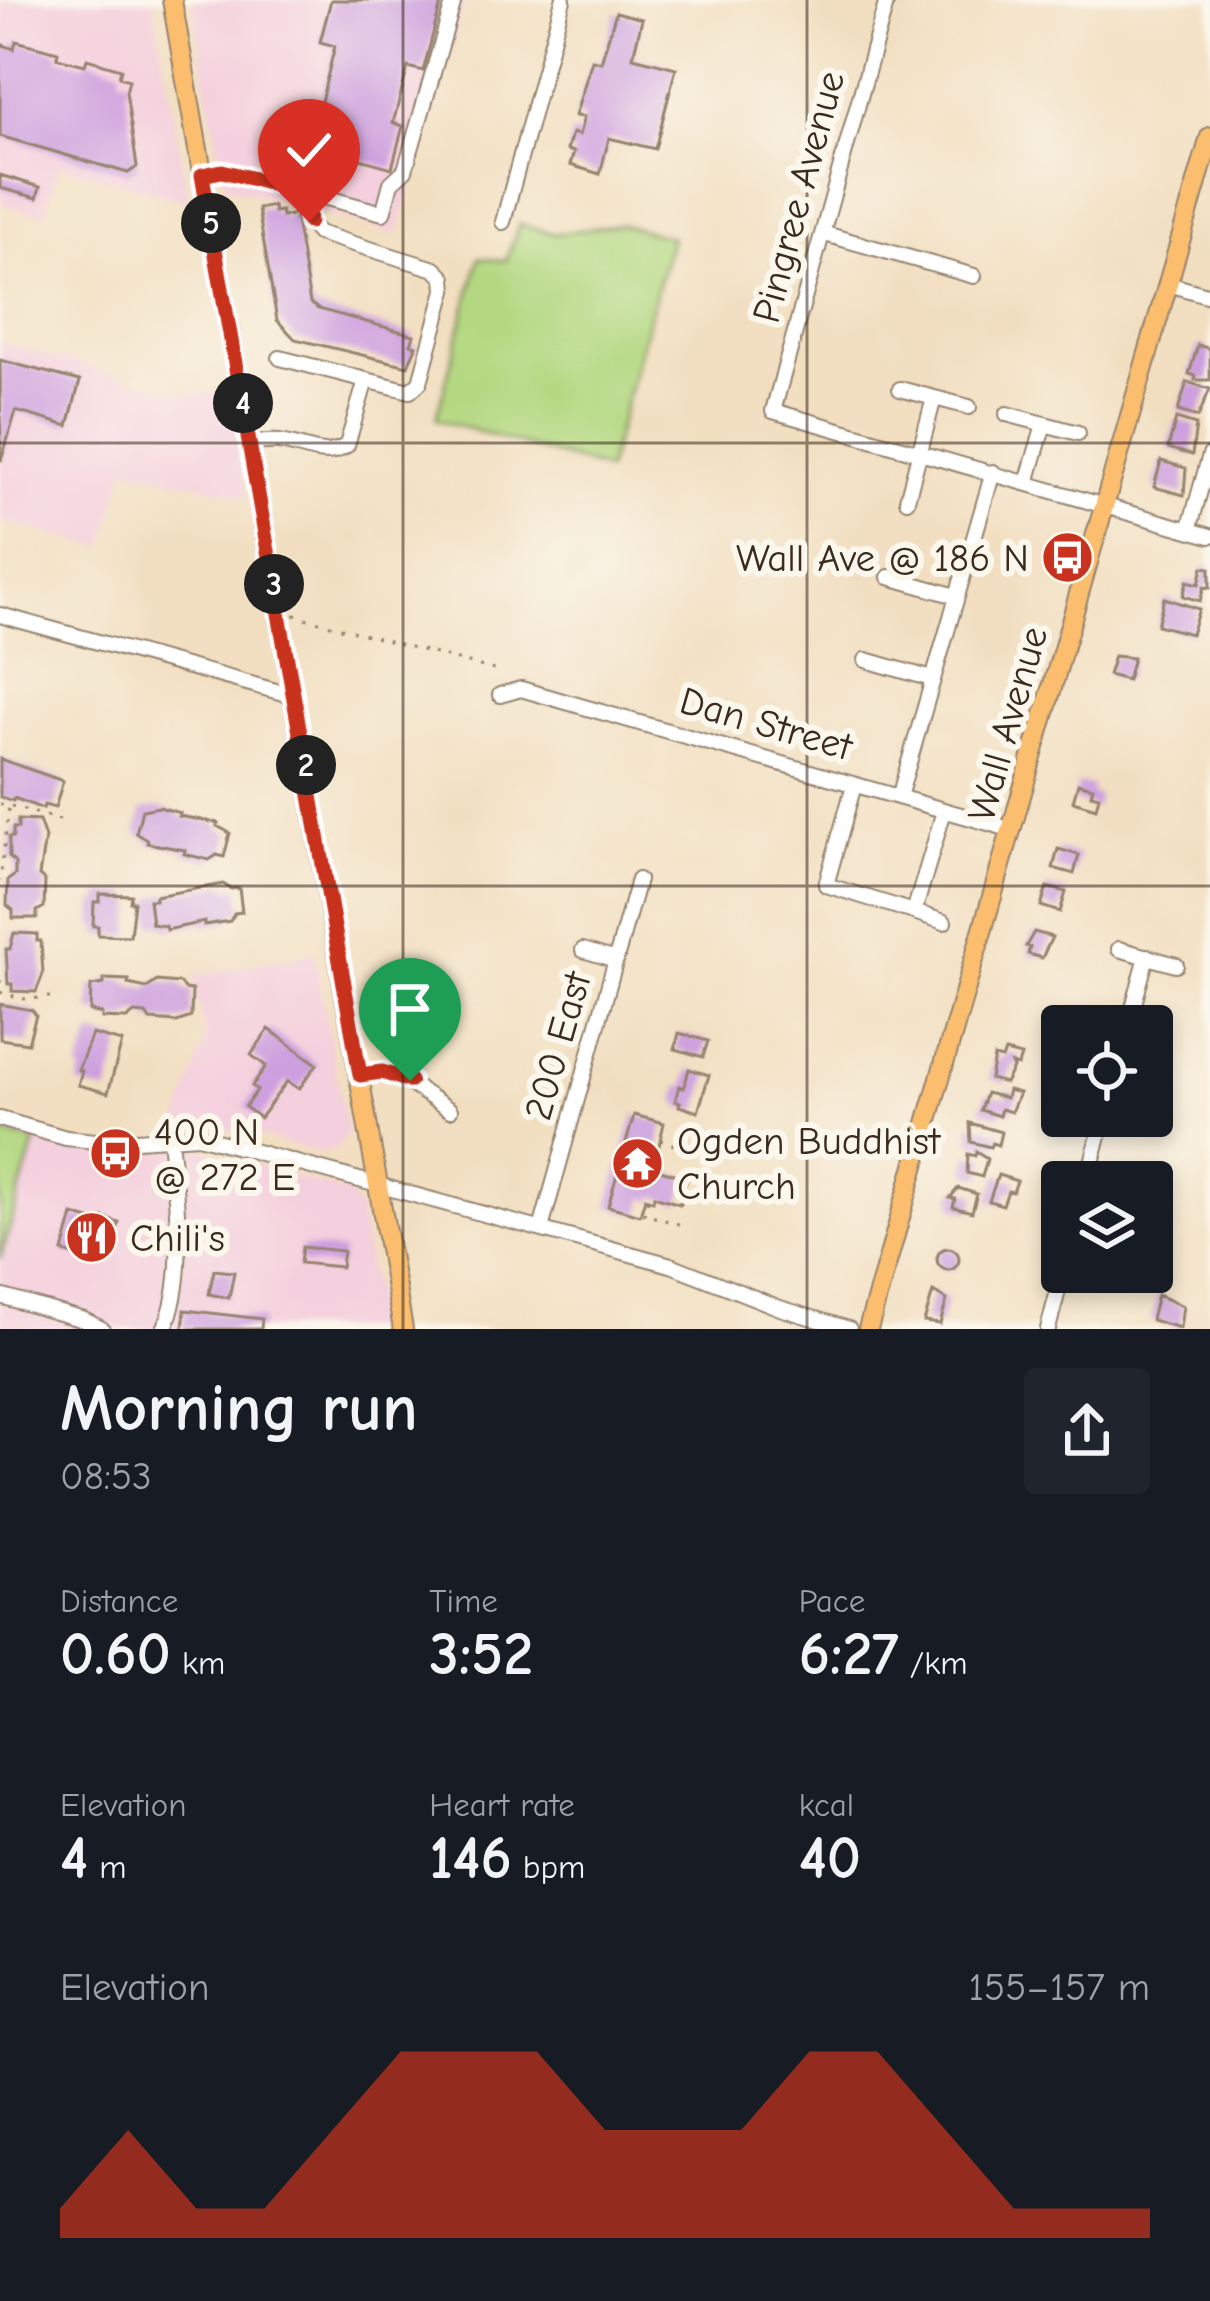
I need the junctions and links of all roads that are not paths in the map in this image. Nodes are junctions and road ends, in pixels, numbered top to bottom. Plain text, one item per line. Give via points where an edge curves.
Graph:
1 (172, 0) edge
2 (454, 0) edge
3 (563, 0) edge
4 (887, 0) edge
5 (1210, 137) edge
6 (202, 175) junction
7 (306, 192) junction
8 (503, 222) dead end
9 (824, 234) junction
10 (974, 276) dead end
11 (1168, 284) junction
12 (1210, 296) edge
13 (280, 358) dead end
14 (366, 380) junction
15 (900, 389) dead end
16 (934, 398) junction
17 (968, 407) dead end
18 (1007, 414) dead end
19 (1044, 424) junction
20 (1078, 433) dead end
21 (249, 443) junction
22 (920, 452) junction
23 (1210, 455) edge
24 (993, 472) junction
25 (1027, 482) junction
26 (907, 500) dead end
27 (1104, 506) junction
28 (1190, 530) junction
29 (1210, 536) edge
30 (889, 577) dead end
31 (956, 596) junction
32 (0, 615) edge
33 (866, 660) dead end
34 (932, 679) junction
35 (500, 695) dead end
36 (293, 696) junction
37 (854, 784) junction
38 (899, 797) junction
39 (944, 811) junction
40 (1013, 830) junction
41 (638, 880) dead end
42 (914, 912) junction
43 (944, 922) dead end
44 (1119, 949) dead end
45 (583, 950) dead end
46 (1147, 956) junction
47 (616, 960) junction
48 (1176, 964) dead end
49 (1134, 1005) edge
50 (360, 1075) junction
51 (450, 1110) dead end
52 (0, 1119) edge
53 (170, 1138) junction
54 (378, 1186) junction
55 (541, 1229) junction
56 (1057, 1293) edge
57 (0, 1296) edge
58 (102, 1329) edge
59 (164, 1329) edge
60 (403, 1329) edge
61 (850, 1329) edge
62 (868, 1329) edge
63 (1048, 1329) edge

1 - 6 main road
2 - 7 street via 405,170 383,213
3 - 8 street
4 - 9 street, Pingree Avenue
5 - 11 main road, Wall Avenue
6 - 7 street via 222,171
6 - 21 main road
7 - 14 street via 318,233 444,278 420,382 410,391
9 - 10 street
9 - 22 street, Pingree Avenue via 773,411
11 - 12 street
11 - 27 main road, Wall Avenue
13 - 14 street
14 - 21 street via 341,450
15 - 16 street
16 - 17 street
16 - 22 street
18 - 19 street
19 - 20 street
19 - 25 street
21 - 36 main road
22 - 24 street
22 - 26 street
23 - 28 street
24 - 25 street
24 - 31 street
25 - 27 street
27 - 28 street
27 - 40 main road, Wall Avenue
28 - 29 street
30 - 31 street
31 - 34 street
32 - 36 street
33 - 34 street
34 - 38 street
35 - 37 street, Dan Street via 521,689
36 - 50 main road
37 - 38 street, Dan Street
37 - 42 street via 826,885
38 - 39 street, Dan Street
39 - 40 street, Dan Street
39 - 42 street
40 - 62 main road, Wall Avenue
41 - 47 street, 200 East
42 - 43 street
44 - 46 street
45 - 47 street
46 - 48 street
46 - 49 street
47 - 55 street, 200 East
50 - 51 street via 397,1075
50 - 54 main road
52 - 53 street via 66,1138
53 - 54 street via 198,1136
53 - 59 street via 178,1229
54 - 55 street
54 - 60 main road
55 - 61 street
56 - 63 street
57 - 58 street

